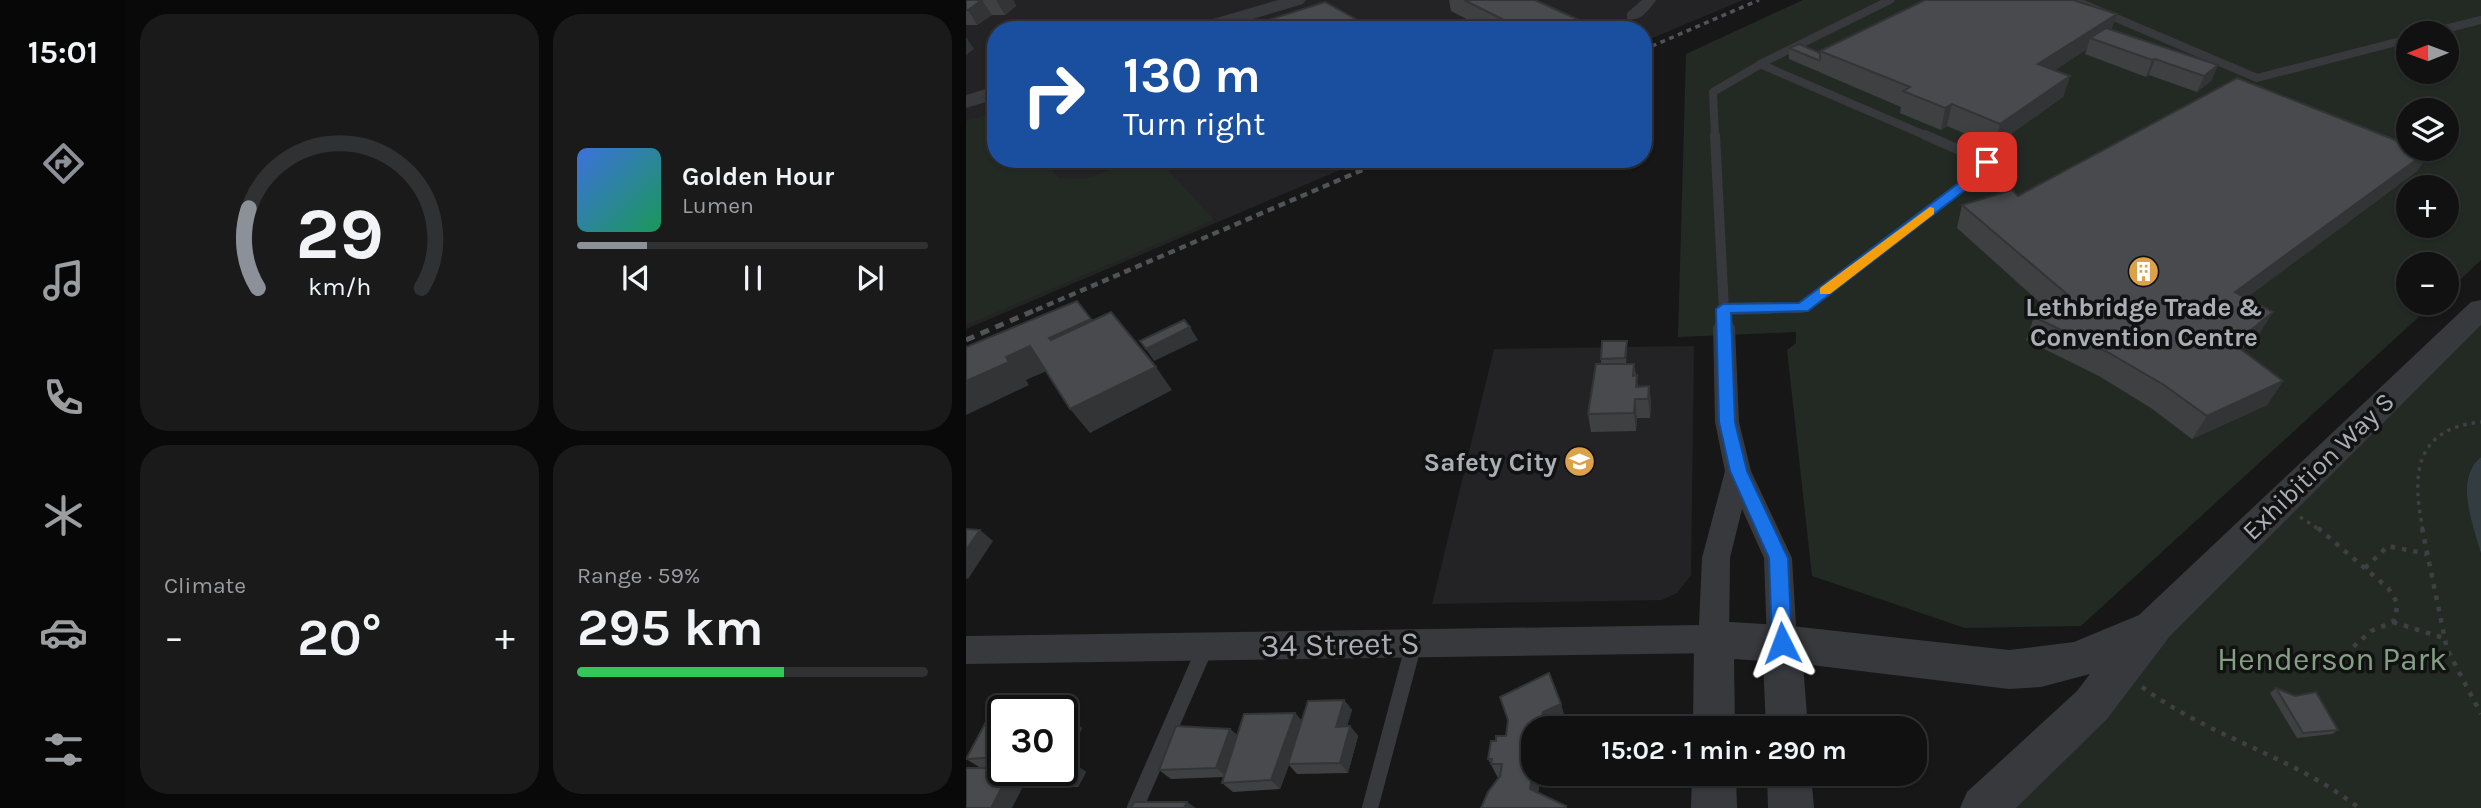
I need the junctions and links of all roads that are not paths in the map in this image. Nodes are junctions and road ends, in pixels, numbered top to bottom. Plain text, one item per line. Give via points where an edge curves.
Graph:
1 (1297, 0) edge
2 (1649, 0) edge
3 (1890, 0) edge
4 (2074, 0) edge
5 (1632, 16) dead end
6 (2481, 20) edge
7 (1226, 21) edge
8 (2459, 26) edge
9 (2396, 42) edge
10 (1760, 64) junction
11 (987, 95) edge
12 (966, 102) edge
13 (2481, 309) edge
14 (1724, 318) junction
15 (1738, 471) junction
16 (2156, 623) junction
17 (1714, 639) junction
18 (1414, 642) junction
19 (1782, 643) junction
20 (1206, 646) junction
21 (969, 655) edge
22 (1714, 716) edge
23 (1786, 716) edge
24 (1714, 786) edge
25 (1790, 786) edge
26 (1135, 808) edge
27 (1370, 808) edge
28 (1714, 808) edge
29 (1791, 808) edge
30 (1983, 808) edge

1 - 7 street
2 - 5 street
3 - 10 lane
4 - 9 lane via 2257,78
6 - 8 lane
10 - 14 lane via 1713,92
10 - 14 lane via 1987,162 1986,169 1802,308
11 - 12 street
13 - 16 street, Exhibition Way S
14 - 15 street via 1727,422
15 - 17 street via 1716,558
15 - 19 street via 1779,558
16 - 19 street via 2086,659 2017,670 1975,670
16 - 30 street via 2092,705
17 - 18 street, 34 Street S
17 - 19 street
17 - 22 street
18 - 20 street, 34 Street S
18 - 27 lane
19 - 23 street
20 - 21 street, 34 Street S
20 - 26 lane
24 - 28 street
25 - 29 street

